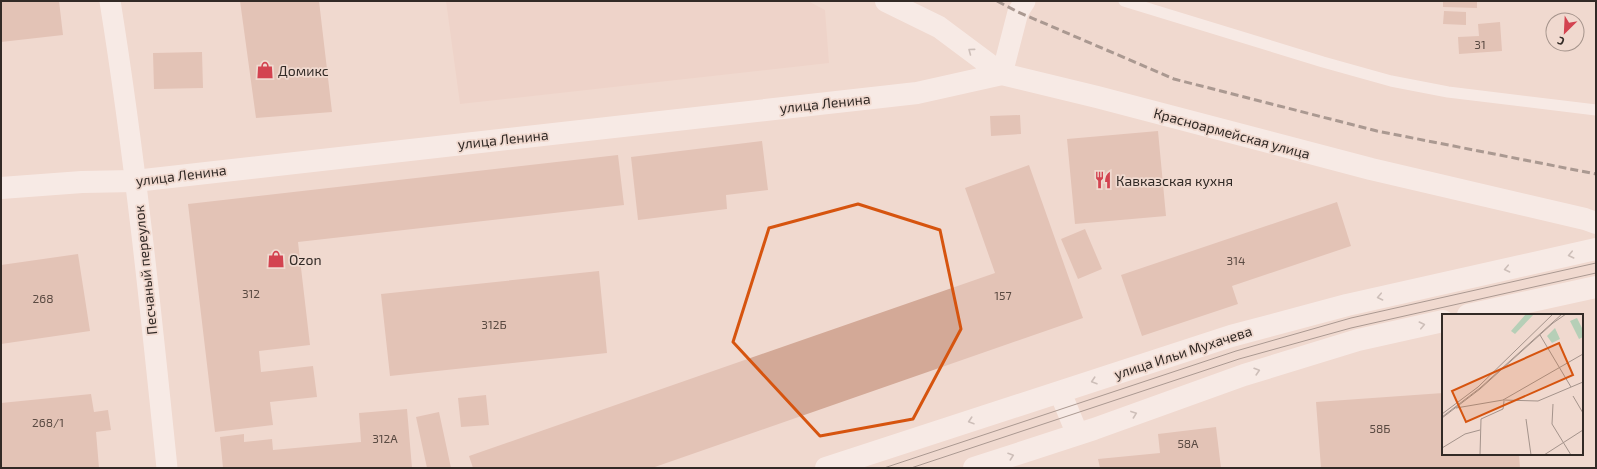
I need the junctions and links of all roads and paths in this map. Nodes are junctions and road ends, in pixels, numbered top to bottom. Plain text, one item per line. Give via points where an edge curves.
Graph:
1 (110, 1) edge
2 (886, 1) edge
3 (1025, 1) edge
4 (1124, 1) edge
5 (1002, 74) junction
6 (1596, 110) edge
7 (135, 181) junction
8 (1, 188) edge
9 (1596, 223) edge
10 (1596, 249) edge
11 (1596, 287) edge
12 (1473, 314) edge
13 (1442, 321) edge
14 (1060, 392) junction
15 (1077, 433) junction
16 (166, 468) edge
17 (826, 468) edge
18 (974, 468) edge

1 - 7 street, Песчаный переулок via 124,83
5 -> 2 main road, Красноармейская улица via 939,27
3 - 5 street via 1018,12
4 - 6 lane via 1391,81 1448,92
5 - 7 main road, улица Ленина via 917,93
5 - 9 main road, Красноармейская улица via 1371,169
7 - 8 main road, улица Ленина
7 - 16 street, Песчаный переулок
10 -> 14 main road, улица Ильи Мухачева via 1347,304 1231,336
11 - 12 main road
15 -> 13 main road via 1244,375 1358,340
14 - 15 main road
14 -> 17 main road, улица Ильи Мухачева
18 -> 15 main road

